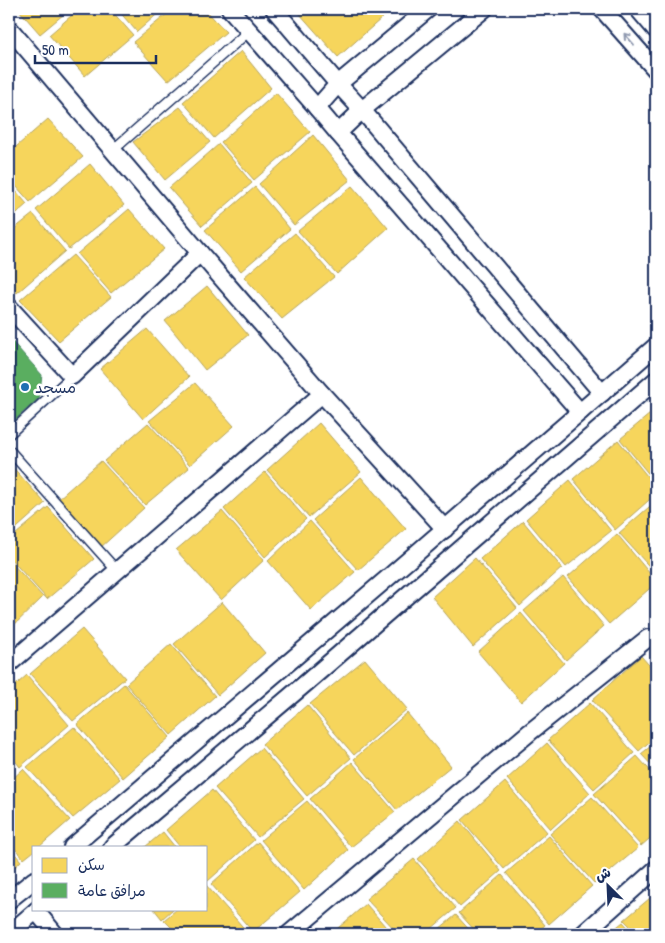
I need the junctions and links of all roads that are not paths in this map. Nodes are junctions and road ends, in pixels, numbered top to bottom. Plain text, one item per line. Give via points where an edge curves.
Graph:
1 (230, 9) edge
2 (274, 9) edge
3 (428, 9) edge
4 (484, 9) edge
5 (602, 9) edge
6 (638, 9) edge
7 (9, 28) edge
8 (656, 30) edge
9 (249, 31) junction
10 (656, 70) edge
11 (338, 84) junction
12 (318, 108) junction
13 (362, 110) junction
14 (338, 133) junction
15 (113, 150) junction
16 (200, 253) junction
17 (9, 307) edge
18 (656, 346) edge
19 (72, 376) junction
20 (656, 380) edge
21 (322, 394) junction
22 (602, 394) junction
23 (580, 412) junction
24 (9, 434) edge
25 (9, 450) edge
26 (445, 529) junction
27 (117, 571) junction
28 (653, 638) edge
29 (9, 664) edge
30 (73, 846) edge
31 (113, 846) edge
32 (656, 869) edge
33 (32, 882) edge
34 (9, 900) edge
35 (37, 910) edge
36 (294, 933) edge
37 (9, 934) edge
38 (55, 934) edge
39 (583, 934) edge

1 - 9 street
2 - 11 street
3 - 11 street
4 - 13 street
10 -> 5 street
6 - 8 street
7 - 15 street
9 - 12 street
9 - 15 lane
11 - 12 street
11 - 13 street
12 - 14 street
13 - 14 street
13 - 22 street
14 - 23 street
15 - 16 street
16 - 19 street
16 - 21 street
17 - 19 street
18 - 22 street
19 - 24 lane
20 - 31 street
21 - 26 street
21 - 27 street
22 - 23 street
23 - 26 street
25 - 27 lane
26 - 30 street
27 - 29 street
28 - 36 street via 530,732
32 - 39 street
33 - 34 street
35 - 37 street
35 - 38 street

